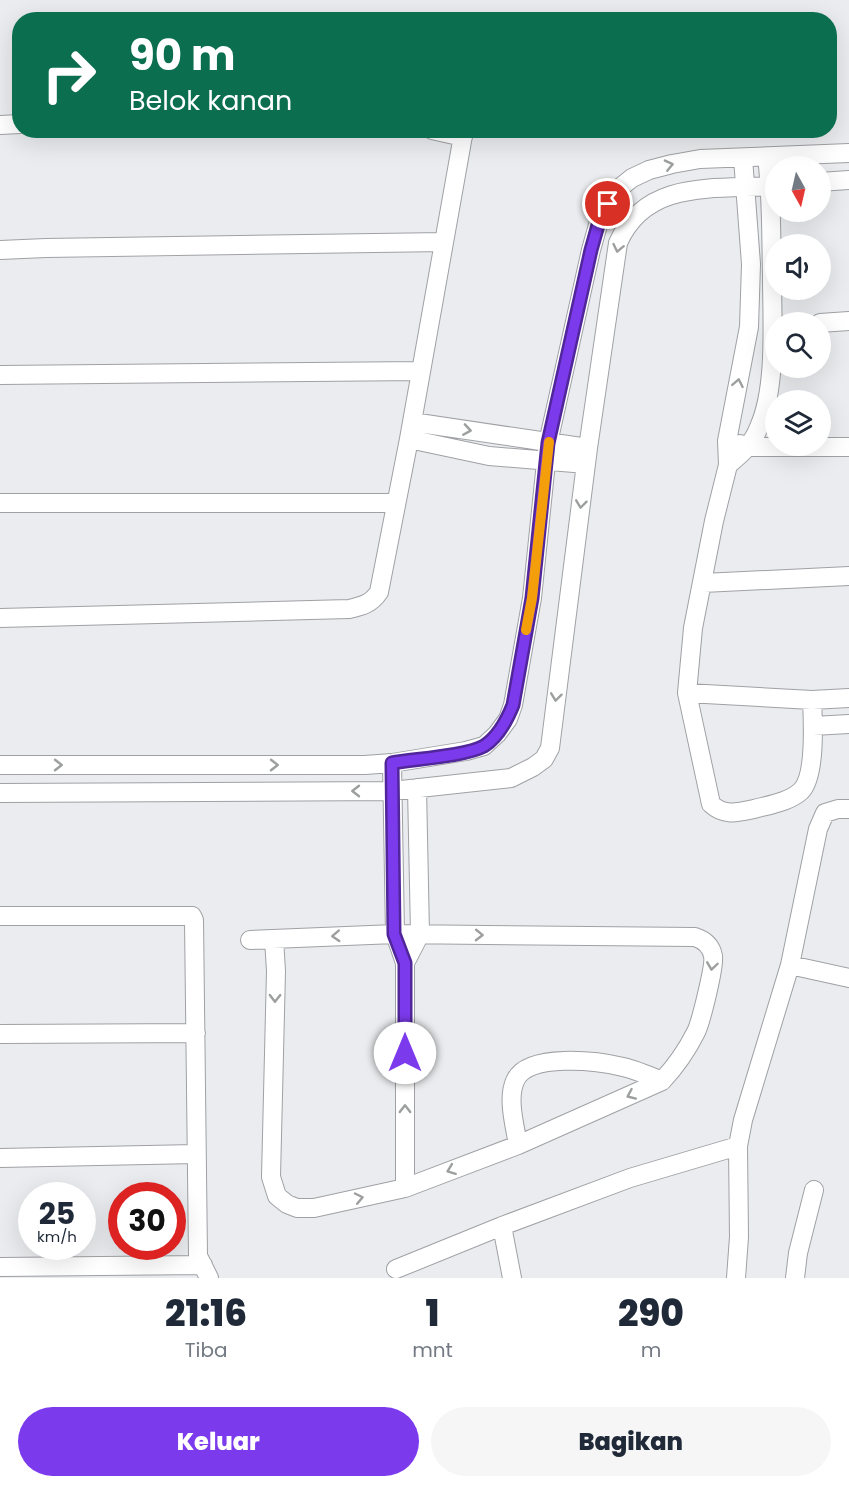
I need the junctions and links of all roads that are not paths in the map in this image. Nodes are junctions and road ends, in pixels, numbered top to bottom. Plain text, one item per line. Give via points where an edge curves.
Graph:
1 (462, 138) edge
2 (849, 153) edge
3 (788, 156) edge
4 (765, 157) edge
5 (743, 158) junction
6 (849, 180) edge
7 (831, 181) edge
8 (765, 186) edge
9 (746, 187) junction
10 (773, 222) edge
11 (444, 242) junction
12 (0, 250) edge
13 (774, 312) edge
14 (849, 321) edge
15 (831, 322) edge
16 (749, 327) junction
17 (765, 327) edge
18 (420, 371) junction
19 (0, 375) edge
20 (769, 378) edge
21 (410, 430) junction
22 (727, 441) junction
23 (749, 447) junction
24 (849, 447) edge
25 (548, 452) junction
26 (587, 456) junction
27 (728, 465) junction
28 (0, 503) edge
29 (395, 503) junction
30 (849, 576) edge
31 (703, 583) junction
32 (0, 618) edge
33 (687, 693) junction
34 (849, 698) edge
35 (812, 700) junction
36 (849, 724) edge
37 (813, 726) junction
38 (392, 763) junction
39 (6, 765) edge
40 (240, 765) junction
41 (417, 789) junction
42 (392, 791) junction
43 (240, 792) junction
44 (5, 793) edge
45 (849, 809) edge
46 (0, 916) edge
47 (394, 934) junction
48 (420, 934) junction
49 (274, 939) junction
50 (250, 940) dead end
51 (405, 963) junction
52 (790, 965) junction
53 (849, 978) edge
54 (196, 1033) junction
55 (0, 1034) edge
56 (662, 1081) junction
57 (518, 1145) junction
58 (738, 1146) junction
59 (196, 1154) junction
60 (0, 1158) edge
61 (405, 1188) junction
62 (814, 1190) dead end
63 (502, 1226) junction
64 (0, 1268) edge
65 (396, 1269) dead end
66 (206, 1271) edge
67 (512, 1278) edge
68 (736, 1278) edge
69 (795, 1278) edge

1 - 11 street
2 - 3 street
4 - 5 street
5 - 9 street
25 -> 5 street via 591,250 600,218 617,190 632,178 672,164
6 - 7 street
8 - 9 street
9 - 16 street via 751,264
9 -> 26 street via 694,190 651,202 624,229 618,243
10 - 13 street
11 - 12 street
11 - 18 street
14 - 15 street
16 - 17 street
22 -> 16 street
18 - 19 street
18 - 21 street
20 - 23 street via 767,402
21 - 25 street via 489,456
21 - 29 street
22 - 23 street
22 - 27 street
23 - 24 street
23 - 27 street
25 - 26 street
25 - 38 street via 532,598 508,719 484,746
26 -> 41 street via 550,748 544,759 511,778
27 - 31 street
28 - 29 street
29 - 32 street via 379,592 363,606
30 - 31 street
31 - 33 street via 693,628
33 - 35 street
33 - 37 street via 711,804 728,814 781,801 800,792 809,778
34 - 35 street
35 - 37 street
36 - 37 street
40 -> 38 street
38 - 42 street
39 -> 40 street
39 - 44 street
40 - 43 street
41 - 42 street
41 - 48 street
42 -> 43 street
42 - 47 street
43 - 44 street
45 - 52 street via 830,810 822,816
46 - 54 street via 192,916
47 - 48 street
47 -> 49 street
47 - 51 street
48 - 51 street
48 -> 56 street via 703,940 714,961 698,1029
49 - 50 street
49 -> 61 street via 271,1177 277,1196 297,1208 314,1208
61 -> 51 street
52 - 53 street
52 - 58 street
54 - 55 street
54 - 59 street
56 -> 57 street
56 - 57 street via 624,1067 579,1061 528,1067 519,1074 512,1091
57 -> 61 street
58 - 63 street via 636,1176
58 - 68 street
59 - 60 street
59 - 66 street via 198,1256
62 - 69 street
63 - 65 street
63 - 67 street
64 - 66 street

